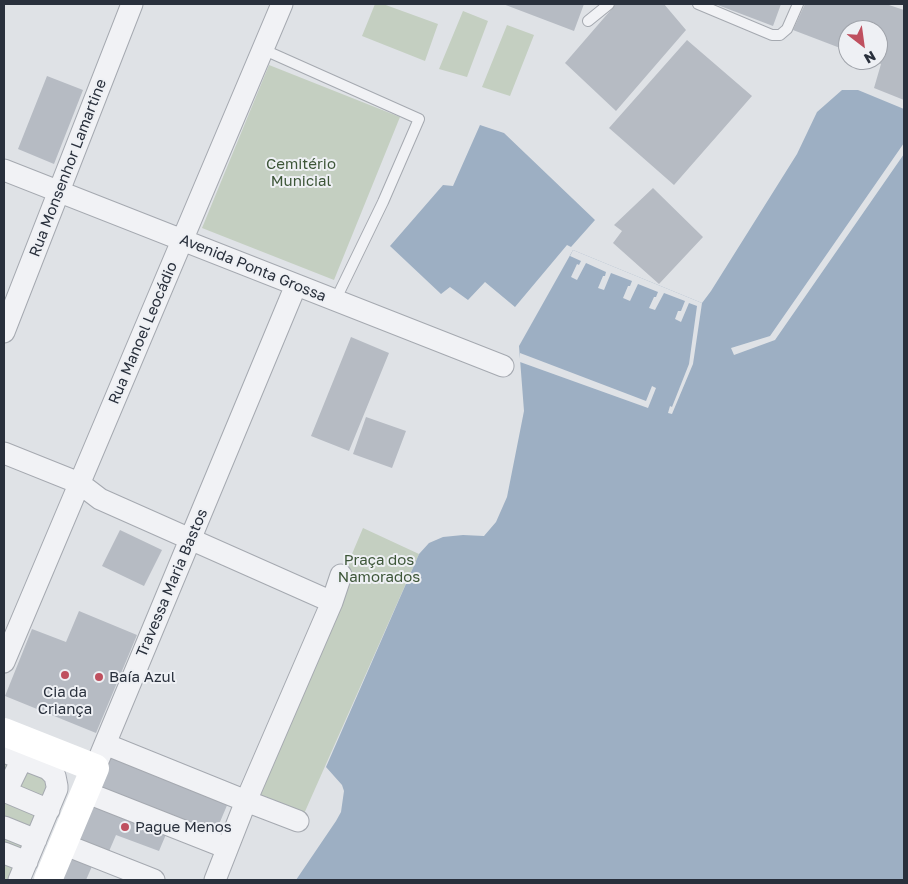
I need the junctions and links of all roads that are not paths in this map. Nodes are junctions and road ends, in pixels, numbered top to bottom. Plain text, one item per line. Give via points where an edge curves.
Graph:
1 (132, 4) edge
2 (282, 4) edge
3 (608, 4) edge
4 (698, 4) edge
5 (798, 4) edge
6 (588, 21) dead end
7 (262, 49) junction
8 (4, 170) edge
9 (58, 192) junction
10 (182, 240) junction
11 (296, 285) junction
12 (335, 301) junction
13 (4, 332) edge
14 (502, 366) dead end
15 (4, 453) edge
16 (79, 483) junction
17 (190, 540) junction
18 (341, 575) dead end
19 (332, 602) junction
20 (4, 662) edge
21 (4, 732) edge
22 (13, 756) edge
23 (95, 768) junction
24 (5, 792) edge
25 (246, 801) junction
26 (48, 810) junction
27 (298, 821) dead end
28 (4, 827) edge
29 (36, 840) junction
30 (63, 844) junction
31 (227, 848) junction
32 (4, 853) edge
33 (23, 871) edge
34 (48, 880) edge
35 (154, 880) edge
36 (215, 880) edge

1 - 9 street, Rua Monsenhor Lamartine
2 - 7 street, Rua Manoel Leocádio
3 - 6 lane
4 - 5 lane via 780,35 788,29
7 - 10 street, Rua Manoel Leocádio
7 - 12 lane via 419,119
8 - 9 street, Avenida Ponta Grossa
9 - 10 street, Avenida Ponta Grossa
9 - 13 street, Rua Monsenhor Lamartine
10 - 11 street, Avenida Ponta Grossa
10 - 16 street, Rua Manoel Leocádio
11 - 12 street, Avenida Ponta Grossa
11 - 17 street, Travessa Maria Bastos
12 - 14 street, Avenida Ponta Grossa
15 - 16 street
16 - 17 street via 100,499
16 - 20 street, Rua Manoel Leocádio
17 - 19 street
17 - 23 street, Travessa Maria Bastos
18 - 19 street
19 - 25 street
21 - 23 street
22 - 24 street
22 - 26 street via 48,769 54,776 57,789
23 - 25 street
23 - 30 street, Travessa Maria Bastos
23 - 31 street
24 - 26 street
25 - 27 street
25 - 31 street
26 - 29 street
28 - 29 street
29 - 33 street
30 - 34 street, Travessa Maria Bastos
30 - 35 street
31 - 36 street
32 - 33 street

